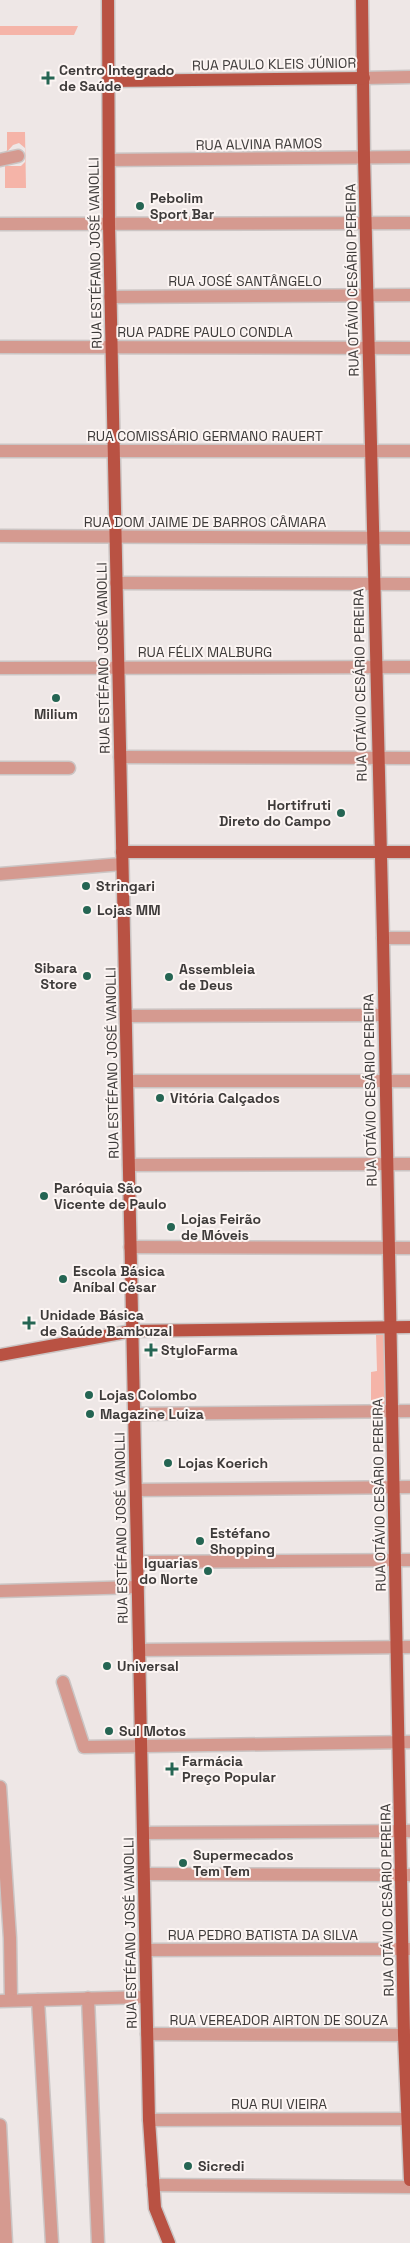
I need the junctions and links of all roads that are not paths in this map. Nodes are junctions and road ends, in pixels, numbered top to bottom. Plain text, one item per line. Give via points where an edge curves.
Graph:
1 (108, 0) edge
2 (362, 0) edge
3 (410, 77) edge
4 (364, 78) junction
5 (109, 81) junction
6 (18, 156) dead end
7 (410, 157) edge
8 (364, 158) junction
9 (0, 160) edge
10 (109, 160) junction
11 (0, 224) edge
12 (365, 224) junction
13 (410, 224) edge
14 (109, 225) junction
15 (367, 295) junction
16 (410, 295) edge
17 (110, 297) junction
18 (0, 347) edge
19 (111, 347) junction
20 (368, 348) junction
21 (410, 348) edge
22 (0, 451) edge
23 (114, 451) junction
24 (370, 451) junction
25 (410, 451) edge
26 (0, 536) edge
27 (115, 536) junction
28 (372, 538) junction
29 (410, 538) edge
30 (116, 584) junction
31 (373, 584) junction
32 (410, 584) edge
33 (375, 667) junction
34 (410, 667) edge
35 (0, 668) edge
36 (118, 668) junction
37 (120, 757) junction
38 (377, 758) junction
39 (410, 758) edge
40 (0, 768) edge
41 (69, 768) dead end
42 (379, 852) junction
43 (410, 852) edge
44 (122, 858) junction
45 (0, 874) edge
46 (382, 938) junction
47 (410, 938) edge
48 (384, 1015) junction
49 (126, 1016) junction
50 (127, 1081) junction
51 (384, 1081) junction
52 (410, 1081) edge
53 (386, 1164) junction
54 (410, 1164) edge
55 (129, 1165) junction
56 (130, 1247) junction
57 (388, 1248) junction
58 (410, 1248) edge
59 (390, 1327) junction
60 (410, 1327) edge
61 (132, 1332) junction
62 (0, 1355) edge
63 (392, 1411) junction
64 (410, 1411) edge
65 (134, 1414) junction
66 (410, 1487) edge
67 (394, 1488) junction
68 (136, 1490) junction
69 (395, 1560) junction
70 (410, 1560) edge
71 (137, 1562) junction
72 (138, 1587) junction
73 (0, 1591) edge
74 (404, 1648) edge
75 (139, 1650) junction
76 (63, 1682) dead end
77 (404, 1742) edge
78 (141, 1746) junction
79 (0, 1787) edge
80 (1, 1805) edge
81 (405, 1831) edge
82 (143, 1833) junction
83 (2, 1843) edge
84 (144, 1874) junction
85 (406, 1875) edge
86 (5, 1946) edge
87 (407, 1949) edge
88 (145, 1950) junction
89 (146, 1997) junction
90 (88, 1998) junction
91 (5, 2000) edge
92 (38, 2000) junction
93 (147, 2034) junction
94 (407, 2035) edge
95 (408, 2119) edge
96 (149, 2120) junction
97 (0, 2125) edge
98 (410, 2180) edge
99 (153, 2185) junction
100 (410, 2187) edge
101 (6, 2243) edge
102 (52, 2243) edge
103 (98, 2243) edge
104 (169, 2243) edge

1 - 5 main road, RUA ESTÉFANO JOSÉ VANOLLI
2 - 4 main road, RUA OTÁVIO CESÁRIO PEREIRA
3 - 4 street, RUA PAULO KLEIS JÚNIOR
4 - 5 main road, RUA PAULO KLEIS JÚNIOR
4 - 8 main road, RUA OTÁVIO CESÁRIO PEREIRA
5 - 10 main road, RUA ESTÉFANO JOSÉ VANOLLI
6 - 9 street
7 - 8 street, RUA ALVINA RAMOS
8 - 10 street, RUA ALVINA RAMOS
8 - 12 main road, RUA OTÁVIO CESÁRIO PEREIRA
10 - 14 main road, RUA ESTÉFANO JOSÉ VANOLLI
11 - 14 street
12 - 13 street
12 - 14 street
12 - 15 main road, RUA OTÁVIO CESÁRIO PEREIRA
14 - 17 main road, RUA ESTÉFANO JOSÉ VANOLLI
15 - 16 street, RUA JOSÉ SANTÂNGELO
15 - 17 street, RUA JOSÉ SANTÂNGELO
15 - 20 main road, RUA OTÁVIO CESÁRIO PEREIRA
17 - 19 main road, RUA ESTÉFANO JOSÉ VANOLLI
18 - 19 street, RUA PADRE PAULO CONDLA
19 - 20 street, RUA PADRE PAULO CONDLA
19 - 23 main road, RUA ESTÉFANO JOSÉ VANOLLI
20 - 21 street, RUA PADRE PAULO CONDLA
20 - 24 main road, RUA OTÁVIO CESÁRIO PEREIRA
22 - 23 street, RUA COMISSÁRIO GERMANO RAUERT
23 - 24 street, RUA COMISSÁRIO GERMANO RAUERT
23 - 27 main road, RUA ESTÉFANO JOSÉ VANOLLI
24 - 25 street, RUA COMISSÁRIO GERMANO RAUERT
24 - 28 main road, RUA OTÁVIO CESÁRIO PEREIRA
26 - 27 street, RUA DOM JAIME DE BARROS CÂMARA
27 - 28 street, RUA DOM JAIME DE BARROS CÂMARA
27 - 30 main road, RUA ESTÉFANO JOSÉ VANOLLI
28 - 29 street, RUA DOM JAIME DE BARROS CÂMARA
28 - 31 main road, RUA OTÁVIO CESÁRIO PEREIRA
30 - 31 street
30 - 36 main road, RUA ESTÉFANO JOSÉ VANOLLI
31 - 32 street
31 - 33 main road, RUA OTÁVIO CESÁRIO PEREIRA
33 - 34 street, RUA FÉLIX MALBURG
33 - 36 street, RUA FÉLIX MALBURG
33 - 38 main road, RUA OTÁVIO CESÁRIO PEREIRA
35 - 36 street, RUA FÉLIX MALBURG
36 - 37 main road, RUA ESTÉFANO JOSÉ VANOLLI
37 - 38 street
37 - 44 main road, RUA ESTÉFANO JOSÉ VANOLLI
38 - 39 street
38 - 42 main road, RUA OTÁVIO CESÁRIO PEREIRA
40 - 41 street
42 - 43 main road
42 - 44 main road
42 - 46 main road, RUA OTÁVIO CESÁRIO PEREIRA
44 - 45 street
44 - 49 main road, RUA ESTÉFANO JOSÉ VANOLLI
46 - 47 street
46 - 48 main road, RUA OTÁVIO CESÁRIO PEREIRA
48 - 49 street
48 - 51 main road, RUA OTÁVIO CESÁRIO PEREIRA
49 - 50 main road, RUA ESTÉFANO JOSÉ VANOLLI
50 - 51 street
50 - 55 main road, RUA ESTÉFANO JOSÉ VANOLLI
51 - 52 street
51 - 53 main road, RUA OTÁVIO CESÁRIO PEREIRA
53 - 54 street
53 - 55 street
53 - 57 main road, RUA OTÁVIO CESÁRIO PEREIRA
55 - 56 main road, RUA ESTÉFANO JOSÉ VANOLLI
56 - 57 street
56 - 61 main road, RUA ESTÉFANO JOSÉ VANOLLI
57 - 58 street
57 - 59 main road, RUA OTÁVIO CESÁRIO PEREIRA
59 - 60 main road
59 - 61 main road
59 - 63 main road, RUA OTÁVIO CESÁRIO PEREIRA
61 - 62 main road
61 - 65 main road, RUA ESTÉFANO JOSÉ VANOLLI
63 - 64 street
63 - 65 street
63 - 67 main road, RUA OTÁVIO CESÁRIO PEREIRA
65 - 68 main road, RUA ESTÉFANO JOSÉ VANOLLI
66 - 67 street
67 - 68 street
67 - 69 main road, RUA OTÁVIO CESÁRIO PEREIRA
68 - 71 main road, RUA ESTÉFANO JOSÉ VANOLLI
69 - 70 street
69 - 71 street
69 - 74 main road, RUA OTÁVIO CESÁRIO PEREIRA
71 - 72 main road, RUA ESTÉFANO JOSÉ VANOLLI
72 - 73 street
72 - 75 main road, RUA ESTÉFANO JOSÉ VANOLLI
74 - 75 street
74 - 77 main road, RUA OTÁVIO CESÁRIO PEREIRA
75 - 78 main road, RUA ESTÉFANO JOSÉ VANOLLI
76 - 78 street via 84,1747
77 - 78 street
77 - 81 main road, RUA OTÁVIO CESÁRIO PEREIRA
78 - 82 main road, RUA ESTÉFANO JOSÉ VANOLLI
79 - 80 street
80 - 83 street
81 - 82 street
81 - 85 main road, RUA OTÁVIO CESÁRIO PEREIRA
82 - 84 main road, RUA ESTÉFANO JOSÉ VANOLLI
83 - 86 street
84 - 85 street
84 - 88 main road, RUA ESTÉFANO JOSÉ VANOLLI
85 - 87 main road, RUA OTÁVIO CESÁRIO PEREIRA
86 - 91 street
87 - 88 street, RUA PEDRO BATISTA DA SILVA
87 - 94 main road, RUA OTÁVIO CESÁRIO PEREIRA
88 - 89 main road, RUA ESTÉFANO JOSÉ VANOLLI
89 - 90 street
89 - 93 main road, RUA ESTÉFANO JOSÉ VANOLLI
90 - 92 street
90 - 103 street
91 - 92 street
92 - 102 street
93 - 94 street, RUA VEREADOR AIRTON DE SOUZA
93 - 96 main road, RUA ESTÉFANO JOSÉ VANOLLI
94 - 95 main road, RUA OTÁVIO CESÁRIO PEREIRA
95 - 96 street, RUA RUI VIEIRA
95 - 98 main road, RUA OTÁVIO CESÁRIO PEREIRA
96 - 99 main road, RUA ESTÉFANO JOSÉ VANOLLI
97 - 101 street
99 - 100 street
99 - 104 main road, RUA ESTÉFANO JOSÉ VANOLLI via 155,2208

